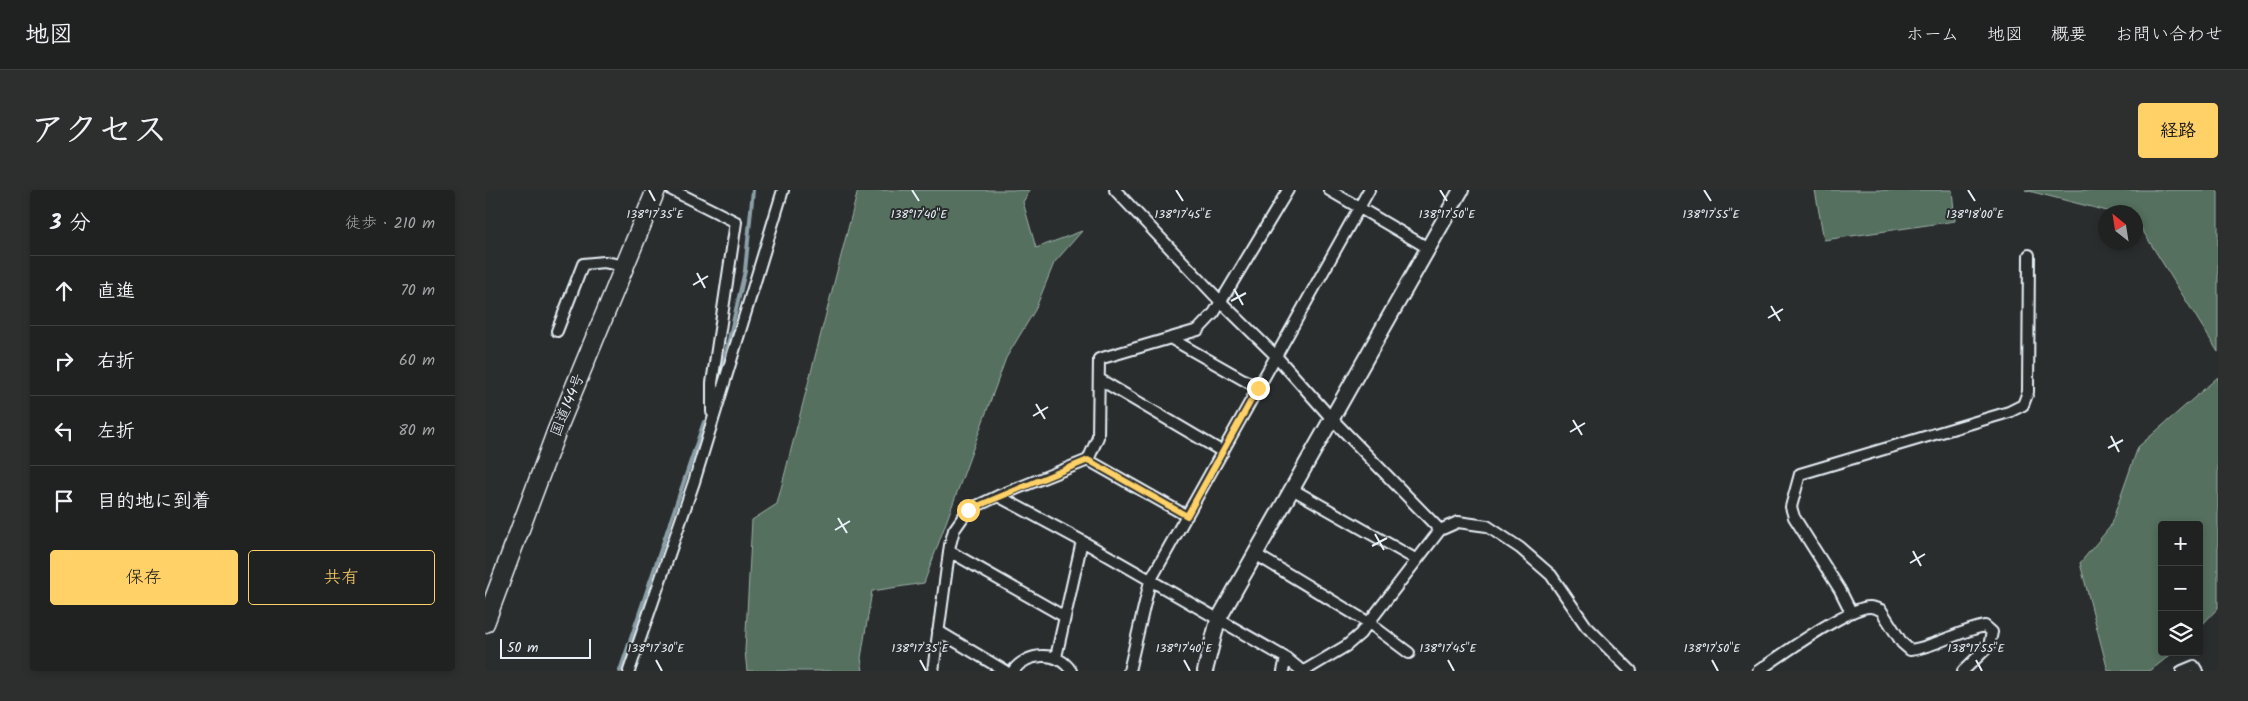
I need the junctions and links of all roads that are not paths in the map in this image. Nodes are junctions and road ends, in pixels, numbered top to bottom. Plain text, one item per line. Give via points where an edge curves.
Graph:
1 (656, 190) edge
2 (672, 190) edge
3 (783, 190) edge
4 (1115, 190) edge
5 (1288, 190) edge
6 (1329, 190) edge
7 (1369, 190) edge
8 (1461, 190) edge
9 (1359, 207) junction
10 (1429, 248) junction
11 (2029, 255) dead end
12 (625, 266) junction
13 (1220, 301) junction
14 (557, 331) dead end
15 (1170, 338) junction
16 (1276, 356) junction
17 (1099, 379) junction
18 (1258, 388) junction
19 (1332, 419) junction
20 (712, 423) junction
21 (1223, 452) junction
22 (1088, 460) junction
23 (1292, 489) junction
24 (998, 496) junction
25 (1187, 516) junction
26 (1440, 530) junction
27 (1083, 541) junction
28 (949, 551) junction
29 (1255, 554) junction
30 (1417, 560) junction
31 (1150, 581) junction
32 (1851, 612) junction
33 (1065, 617) junction
34 (1218, 620) junction
35 (485, 623) edge
36 (1369, 623) junction
37 (938, 631) junction
38 (1409, 653) dead end
39 (1056, 657) junction
40 (1286, 658) junction
41 (629, 671) edge
42 (933, 671) edge
43 (1005, 671) edge
44 (1013, 671) edge
45 (1071, 671) edge
46 (1129, 671) edge
47 (1205, 671) edge
48 (1283, 671) edge
49 (1303, 671) edge
50 (1631, 671) edge
51 (1758, 671) edge
52 (1963, 671) edge
53 (2182, 671) edge
54 (2197, 671) edge

1 - 12 highway, 国道144号
2 - 20 street via 736,222 712,383
3 - 20 street
4 - 13 street
5 - 13 street
6 - 9 street
7 - 9 street
8 - 10 street
9 - 10 street
9 - 16 street
10 - 19 street
11 - 32 street via 2027,392 2023,405 2009,412 1801,474 1791,507 1794,517
12 - 14 street via 604,262 583,264
12 - 35 highway, 国道144号 via 557,430
13 - 15 street via 1198,330
13 - 16 street
15 - 17 street via 1099,359
15 - 18 street
16 - 18 street
16 - 19 street
17 - 21 street
17 - 22 street via 1098,437
18 - 21 street
19 - 23 street
19 - 26 street
20 - 41 street
21 - 25 street
22 - 24 street
22 - 25 street
23 - 29 street
23 - 30 street
24 - 27 street
24 - 28 street via 968,510 954,530
25 - 31 street
26 - 30 street
26 - 50 street via 1458,522 1487,526 1520,548 1551,576 1586,626
27 - 31 street
27 - 33 street
28 - 33 street
28 - 37 street
29 - 34 street
29 - 36 street
30 - 36 street
31 - 34 street
31 - 46 street
32 - 51 street
32 - 52 street via 1870,607 1881,610 1910,650 1967,629 1985,626 1992,632 1989,646
33 - 39 street
34 - 40 street
34 - 47 street
36 - 38 street
36 - 49 street via 1346,646
37 - 42 street
37 - 43 street
39 - 44 street via 1037,657 1025,661
39 - 45 street
40 - 48 street
40 - 49 street
53 - 54 street via 2194,666

